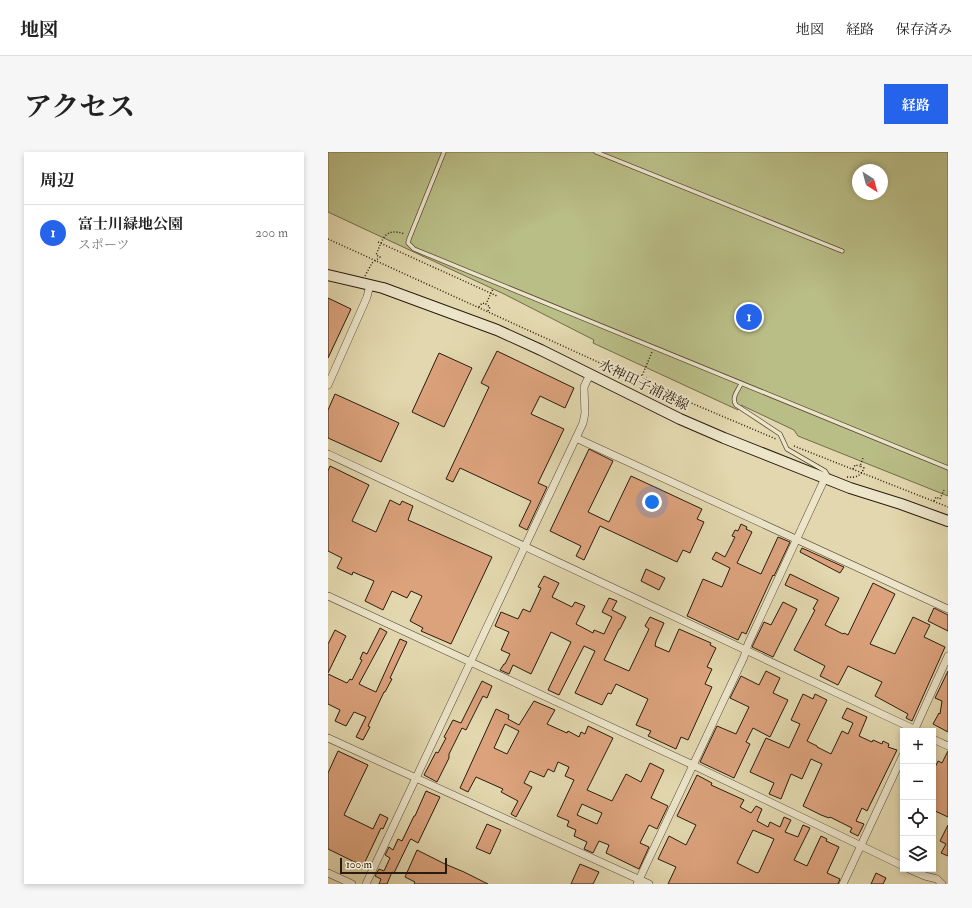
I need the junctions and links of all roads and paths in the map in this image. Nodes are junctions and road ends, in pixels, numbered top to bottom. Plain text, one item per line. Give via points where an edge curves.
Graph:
1 (444, 152) edge
2 (596, 152) edge
3 (410, 235) junction
4 (328, 239) edge
5 (378, 242) dead end
6 (381, 243) junction
7 (842, 251) dead end
8 (376, 261) junction
9 (368, 271) dead end
10 (328, 274) edge
11 (370, 284) junction
12 (493, 289) dead end
13 (491, 293) junction
14 (497, 296) dead end
15 (486, 304) junction
16 (479, 307) junction
17 (488, 311) junction
18 (654, 348) junction
19 (590, 374) junction
20 (642, 376) junction
21 (635, 379) junction
22 (644, 383) junction
23 (741, 384) junction
24 (328, 385) edge
25 (576, 438) junction
26 (774, 438) dead end
27 (793, 446) dead end
28 (328, 454) edge
29 (863, 458) dead end
30 (860, 466) junction
31 (948, 468) edge
32 (853, 470) junction
33 (862, 473) junction
34 (842, 477) dead end
35 (825, 478) junction
36 (944, 490) dead end
37 (934, 501) junction
38 (948, 507) edge
39 (948, 521) edge
40 (797, 539) junction
41 (524, 547) junction
42 (328, 596) edge
43 (948, 609) edge
44 (746, 651) junction
45 (948, 656) edge
46 (471, 662) junction
47 (911, 728) edge
48 (916, 728) edge
49 (328, 738) edge
50 (936, 740) edge
51 (948, 746) edge
52 (900, 761) edge
53 (693, 765) junction
54 (416, 777) junction
55 (860, 846) junction
56 (900, 865) edge
57 (916, 872) edge
58 (328, 873) edge
59 (638, 882) edge
60 (352, 884) edge
61 (366, 884) edge
62 (649, 884) edge
63 (843, 884) edge
64 (942, 884) edge

1 - 3 lane
2 - 7 lane
3 - 6 path via 390,232
3 - 18 lane via 408,243 414,249
4 - 8 path
5 - 6 path
6 - 8 path via 376,255 380,257
6 - 13 path
8 - 9 path
8 - 16 path
10 - 11 main road, 水神田子浦港線
11 - 19 main road, 水神田子浦港線 via 497,330
11 - 24 street via 367,297
12 - 13 path
13 - 14 path
13 - 15 path
15 - 16 path via 482,302
15 - 17 path via 490,307
16 - 17 path
17 - 21 path
18 - 20 path
18 - 23 lane
19 - 25 street via 584,387 584,418
19 - 35 main road, 水神田子浦港線 via 700,428
20 - 21 path via 638,374
20 - 22 path via 646,378
21 - 22 path
22 - 26 path
23 - 31 lane
23 - 35 lane via 734,398 736,405 780,434 787,449 825,471
25 - 40 street
25 - 41 street
27 - 32 path
28 - 41 street
29 - 30 path
30 - 32 path via 855,465
30 - 33 path via 864,468
32 - 33 path
33 - 34 path via 853,478
33 - 37 path
35 - 39 main road, 水神田子浦港線
35 - 40 street
36 - 37 path via 940,499 936,497
37 - 38 path
40 - 43 street
40 - 44 street
41 - 44 street
41 - 46 street
42 - 46 street
44 - 47 street
44 - 53 street
45 - 48 street
46 - 53 street
46 - 54 street
49 - 54 street
50 - 51 street
52 - 55 street
53 - 55 street
53 - 59 street
54 - 59 street
54 - 61 street
55 - 56 street
55 - 63 street
57 - 64 street via 937,879
58 - 60 street
59 - 62 street

